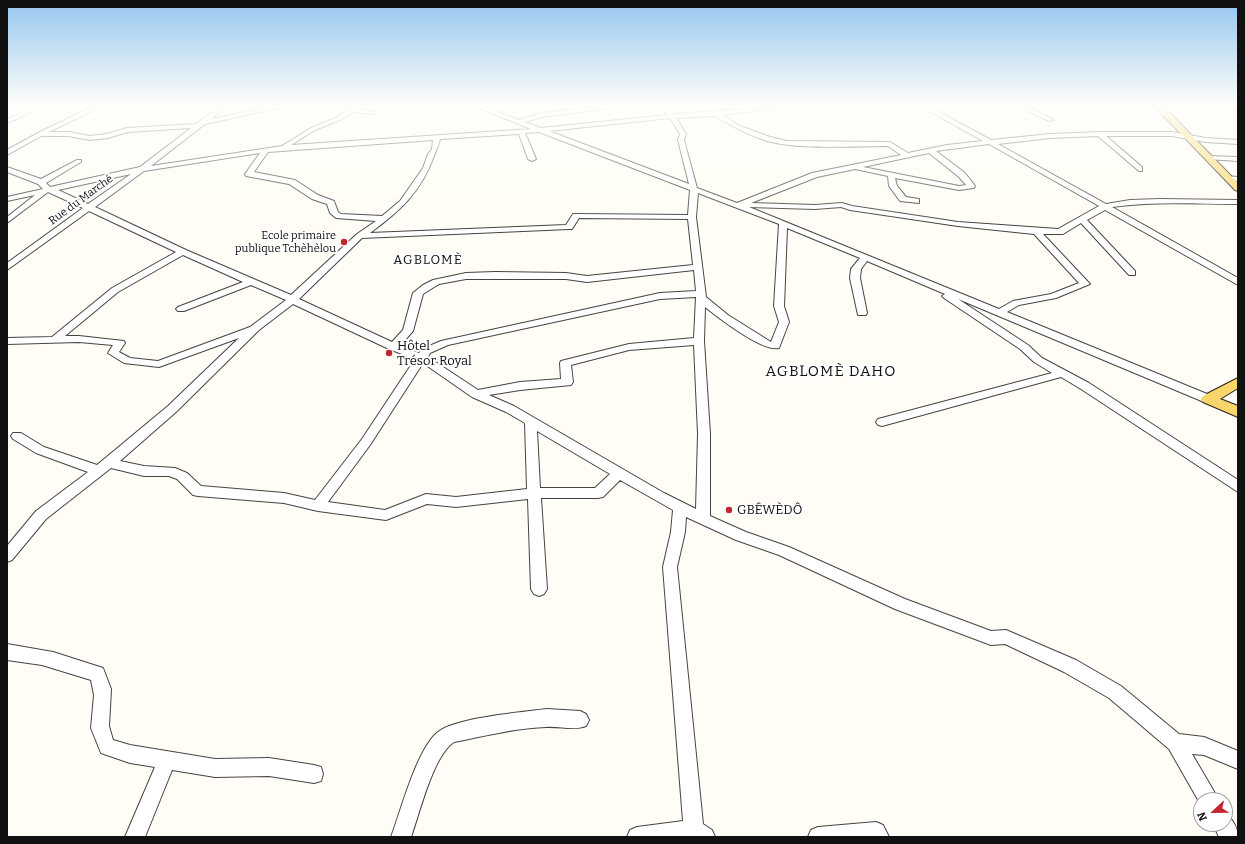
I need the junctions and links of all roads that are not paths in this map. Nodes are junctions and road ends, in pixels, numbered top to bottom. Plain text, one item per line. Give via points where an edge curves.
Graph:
1 (20, 145) edge
2 (172, 145) edge
3 (287, 145) edge
4 (316, 145) edge
5 (435, 145) edge
6 (526, 145) edge
7 (581, 145) edge
8 (682, 145) edge
9 (892, 145) edge
10 (964, 145) edge
11 (994, 145) edge
12 (1113, 145) edge
13 (1196, 145) edge
14 (283, 148) junction
15 (266, 150) junction
16 (931, 151) junction
17 (7, 153) edge
18 (907, 156) junction
19 (1209, 158) junction
20 (1238, 159) edge
21 (532, 160) dead end
22 (79, 161) dead end
23 (854, 167) junction
24 (7, 168) edge
25 (142, 169) junction
26 (1139, 169) dead end
27 (891, 175) junction
28 (1228, 178) junction
29 (1238, 179) edge
30 (41, 182) junction
31 (1238, 188) edge
32 (694, 189) junction
33 (48, 190) junction
34 (7, 192) edge
35 (29, 194) junction
36 (7, 199) edge
37 (916, 201) dead end
38 (1238, 202) edge
39 (739, 205) junction
40 (1105, 206) junction
41 (88, 208) junction
42 (692, 217) junction
43 (384, 219) junction
44 (1082, 220) junction
45 (7, 221) edge
46 (783, 223) junction
47 (1036, 231) junction
48 (360, 236) junction
49 (183, 252) junction
50 (866, 257) junction
51 (7, 267) edge
52 (697, 267) junction
53 (1132, 273) dead end
54 (924, 281) junction
55 (251, 282) junction
56 (1238, 282) edge
57 (701, 296) junction
58 (292, 300) junction
59 (181, 309) dead end
60 (1000, 312) junction
61 (862, 313) dead end
62 (254, 328) junction
63 (54, 340) junction
64 (7, 341) edge
65 (699, 341) junction
66 (394, 346) junction
67 (421, 357) junction
68 (1064, 373) junction
69 (1238, 382) edge
70 (476, 394) junction
71 (1208, 399) junction
72 (1238, 412) edge
73 (531, 421) junction
74 (882, 422) dead end
75 (18, 436) dead end
76 (110, 463) junction
77 (98, 471) junction
78 (619, 473) junction
79 (1238, 487) edge
80 (534, 493) junction
81 (318, 506) junction
82 (680, 508) junction
83 (703, 519) junction
84 (7, 556) edge
85 (539, 589) dead end
86 (7, 652) edge
87 (580, 720) dead end
88 (1175, 743) junction
89 (167, 760) junction
90 (1238, 760) edge
91 (314, 774) dead end
92 (1204, 792) edge
93 (699, 833) edge
94 (134, 837) edge
95 (401, 837) edge
96 (637, 837) edge
97 (818, 837) edge
98 (879, 837) edge

1 - 17 street
2 - 25 street, Rue du Marché
3 - 14 street
4 - 14 street
5 - 43 street via 421,180 403,203
6 - 21 street
7 - 32 street
8 - 32 street
9 - 18 street
10 - 16 street
11 - 40 street
12 - 26 street
13 - 19 main road
14 - 15 street
15 - 25 street
15 - 43 street via 249,174 292,182 315,197 331,203 334,213 339,216
16 - 18 street
16 - 27 street via 962,175 971,186 959,188
18 - 23 street
19 - 20 street
19 - 28 main road
22 - 30 street
23 - 27 street
23 - 39 street via 815,175
24 - 30 street
25 - 33 street
25 - 41 street, Rue du Marché
27 - 37 street via 893,186 903,199
28 - 29 street
28 - 31 main road
30 - 33 street
32 - 39 street
32 - 42 street
33 - 35 street
33 - 41 street
33 - 45 street
34 - 35 street
35 - 36 street
38 - 40 street via 1160,201
39 - 46 street
39 - 47 street via 842,205 958,224
40 - 44 street
40 - 56 street
41 - 49 street
41 - 51 street, Rue du Marché
42 - 48 street via 576,216 569,227
42 - 52 street
43 - 48 street
44 - 47 street via 1060,232
44 - 53 street
46 - 50 street
46 - 57 street via 779,306 784,322 775,346 769,346 724,317
47 - 60 street via 1085,284 1053,296 1016,303
48 - 58 street
49 - 55 street
49 - 63 street via 116,290
50 - 54 street
50 - 61 street via 856,270 855,278
52 - 57 street
52 - 66 street via 587,279 566,276 495,275 466,276 436,282 418,293 408,331
54 - 60 street
54 - 68 street via 1024,347 1038,360
55 - 58 street
55 - 59 street
57 - 65 street
57 - 67 street via 660,296 498,331 445,343 426,351
58 - 62 street
58 - 66 street
60 - 71 street
62 - 63 street via 159,364 128,361 113,353 120,343 99,340
62 - 76 street via 172,408
63 - 64 street
65 - 70 street via 615,349 565,363 567,382 520,386
65 - 83 street via 704,434
66 - 67 street
67 - 70 street
67 - 81 street via 366,442
68 - 74 street
68 - 79 street
69 - 71 main road
70 - 73 street
71 - 72 main road
73 - 78 street
73 - 80 street
75 - 77 street via 40,450
76 - 77 street
76 - 81 street via 144,471 170,471 182,476 198,491 284,498
77 - 84 street via 41,515
78 - 80 street via 598,493
78 - 82 street
80 - 81 street via 456,502 426,500 386,515
80 - 85 street
82 - 83 street
82 - 93 street via 678,532 670,567
83 - 88 street via 784,551 900,604 991,638 1006,636 1070,666 1115,692
86 - 89 street via 61,661 97,674 103,686 104,702 100,727 107,747
87 - 95 street via 547,718 509,722 451,734 443,739 430,756
88 - 90 street via 1204,746
88 - 92 street
89 - 91 street via 216,768 269,767
89 - 94 street
93 - 96 street
97 - 98 street via 876,832

